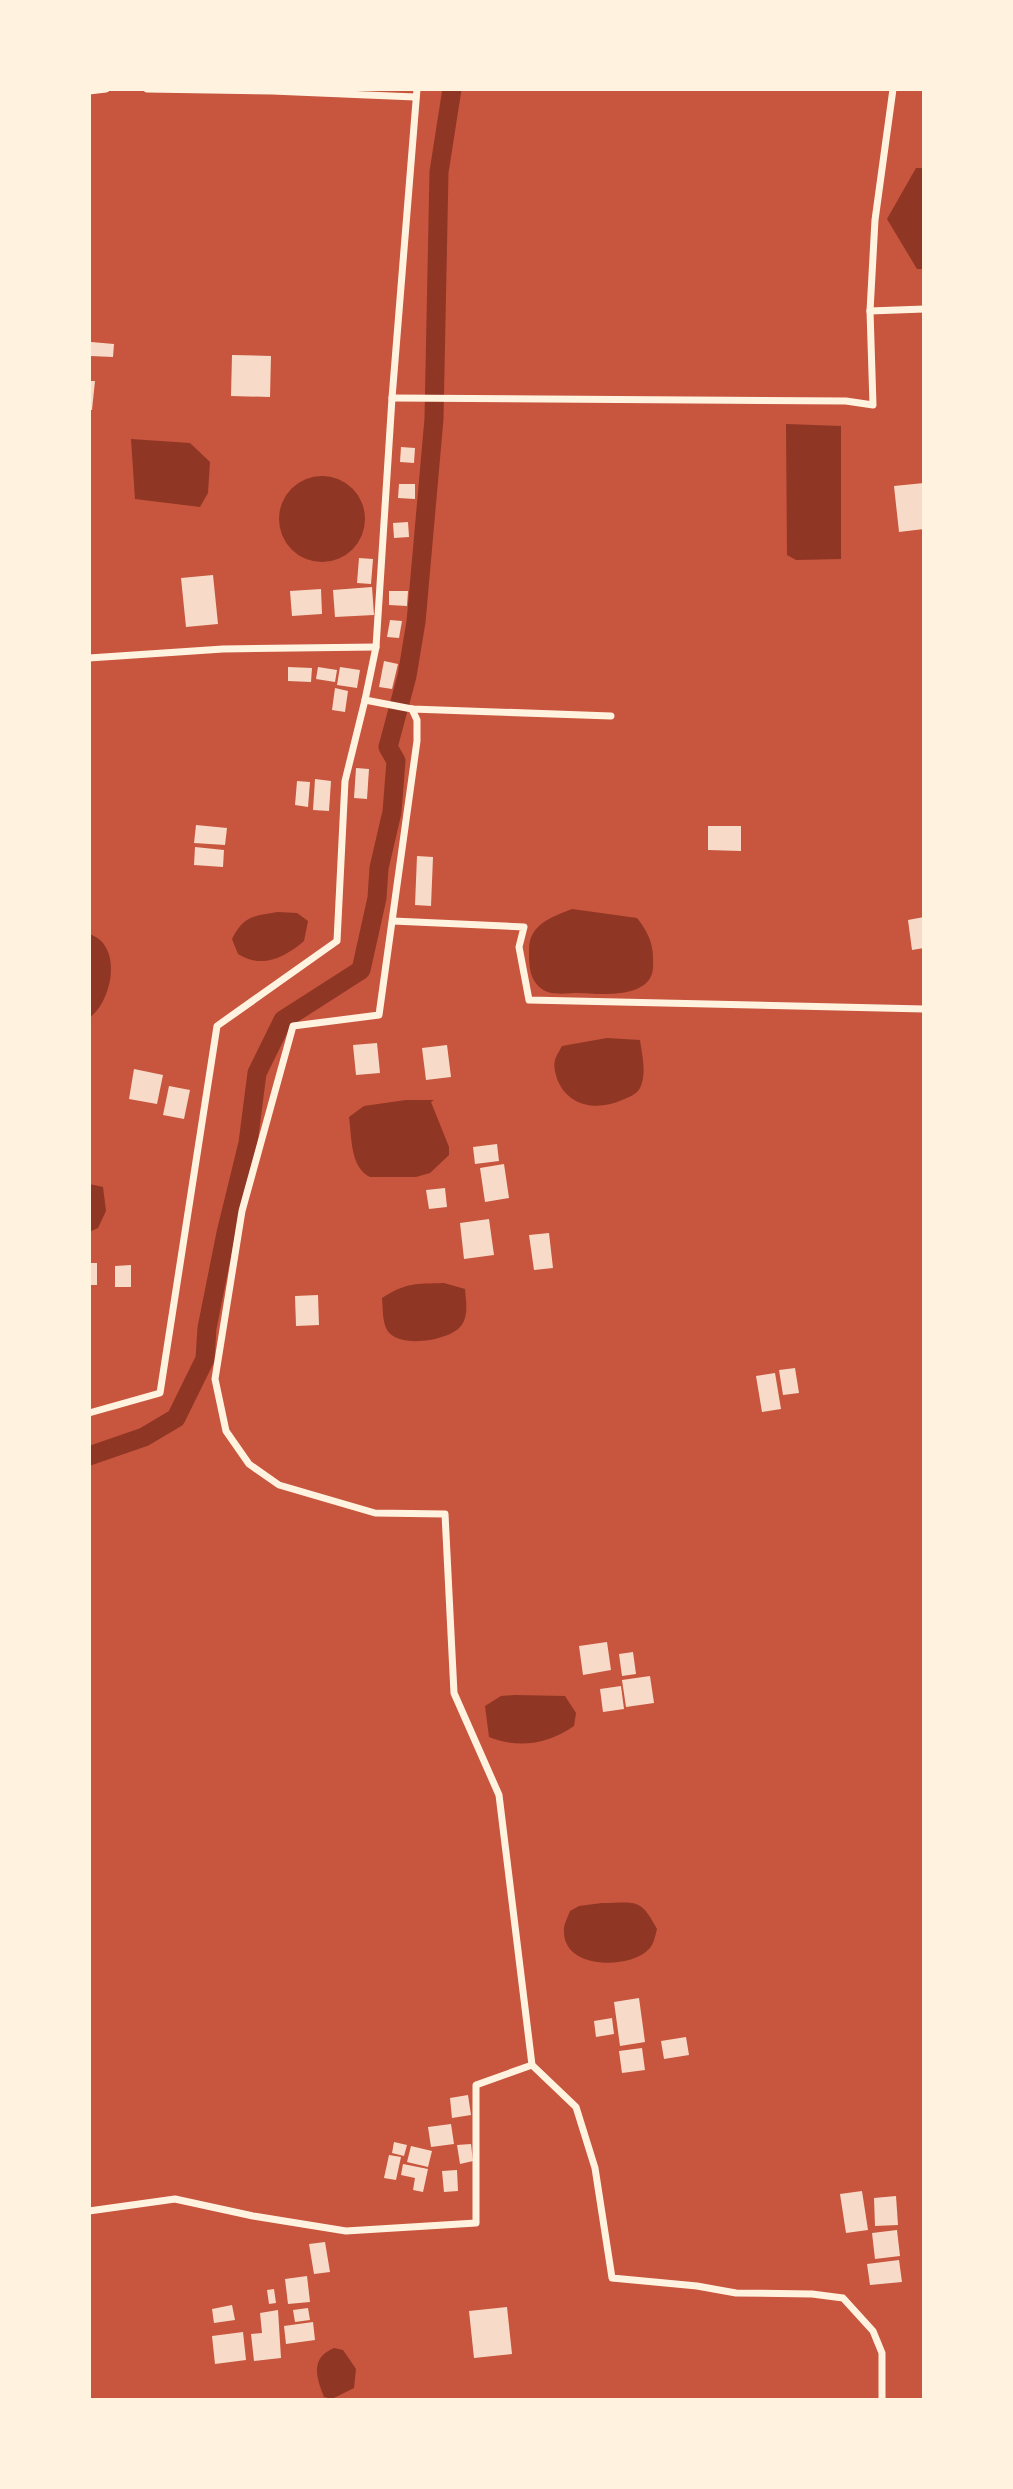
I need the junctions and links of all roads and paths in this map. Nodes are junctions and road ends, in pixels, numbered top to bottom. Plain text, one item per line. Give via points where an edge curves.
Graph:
1 (106, 89) edge
2 (147, 89) edge
3 (893, 89) edge
4 (89, 91) edge
5 (416, 93) edge
6 (924, 309) edge
7 (870, 312) junction
8 (392, 398) junction
9 (376, 647) junction
10 (89, 658) edge
11 (368, 701) junction
12 (412, 709) junction
13 (611, 716) dead end
14 (393, 921) junction
15 (924, 1009) edge
16 (89, 1413) edge
17 (532, 2065) junction
18 (89, 2211) edge
19 (882, 2400) edge

1 - 4 street
2 - 5 street
3 - 7 street
5 - 8 street
6 - 7 street
7 - 8 street via 873,405 846,401
8 - 9 street
9 - 10 street via 223,649
9 - 11 street
11 - 12 street
11 - 16 street via 345,781 337,941 217,1026 160,1393
12 - 13 street
12 - 14 street via 417,741
14 - 15 street via 523,927 519,947 529,1000
14 - 17 street via 379,1015 293,1026 243,1211 215,1379 226,1431 249,1464 279,1485 374,1513 446,1514 454,1693 499,1795
17 - 18 street via 476,2085 476,2223 346,2231 175,2199
17 - 19 street via 576,2107 595,2168 612,2278 736,2293 843,2298 873,2331 882,2353

